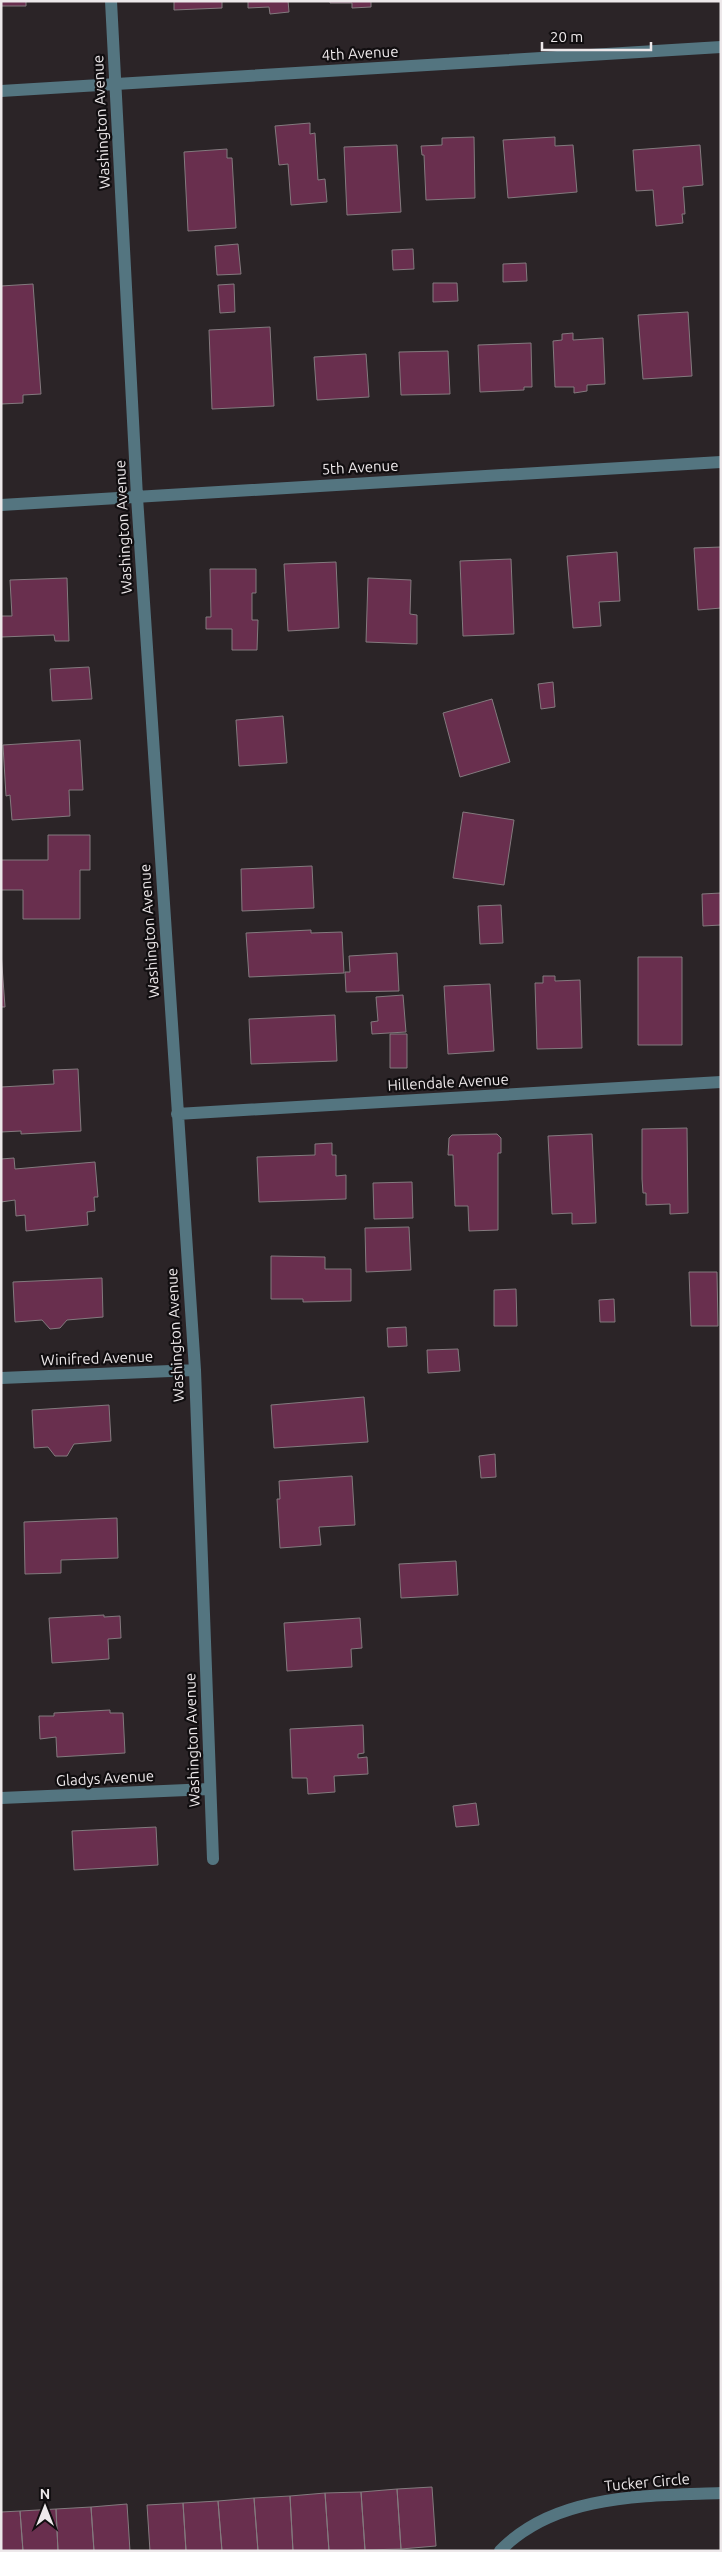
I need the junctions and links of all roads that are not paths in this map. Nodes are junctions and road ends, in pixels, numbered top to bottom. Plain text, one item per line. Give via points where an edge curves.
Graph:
1 (111, 1) edge
2 (721, 47) edge
3 (116, 84) junction
4 (1, 91) edge
5 (721, 462) edge
6 (137, 497) junction
7 (1, 505) edge
8 (721, 1082) edge
9 (177, 1114) junction
10 (195, 1370) junction
11 (1, 1378) edge
12 (210, 1789) junction
13 (1, 1798) edge
14 (213, 1859) dead end
15 (721, 2493) edge
16 (500, 2551) edge

1 - 3 street, Washington Avenue
2 - 3 street, 4th Avenue
3 - 4 street, 4th Avenue
3 - 6 street, Washington Avenue
5 - 6 street, 5th Avenue
6 - 7 street, 5th Avenue
6 - 9 street, Washington Avenue
8 - 9 street, Hillendale Avenue
9 - 10 street, Washington Avenue
10 - 11 street, Winifred Avenue
10 - 12 street, Washington Avenue
12 - 13 street, Gladys Avenue
12 - 14 street, Washington Avenue
15 - 16 street, Tucker Circle via 636,2496 574,2508 534,2523

